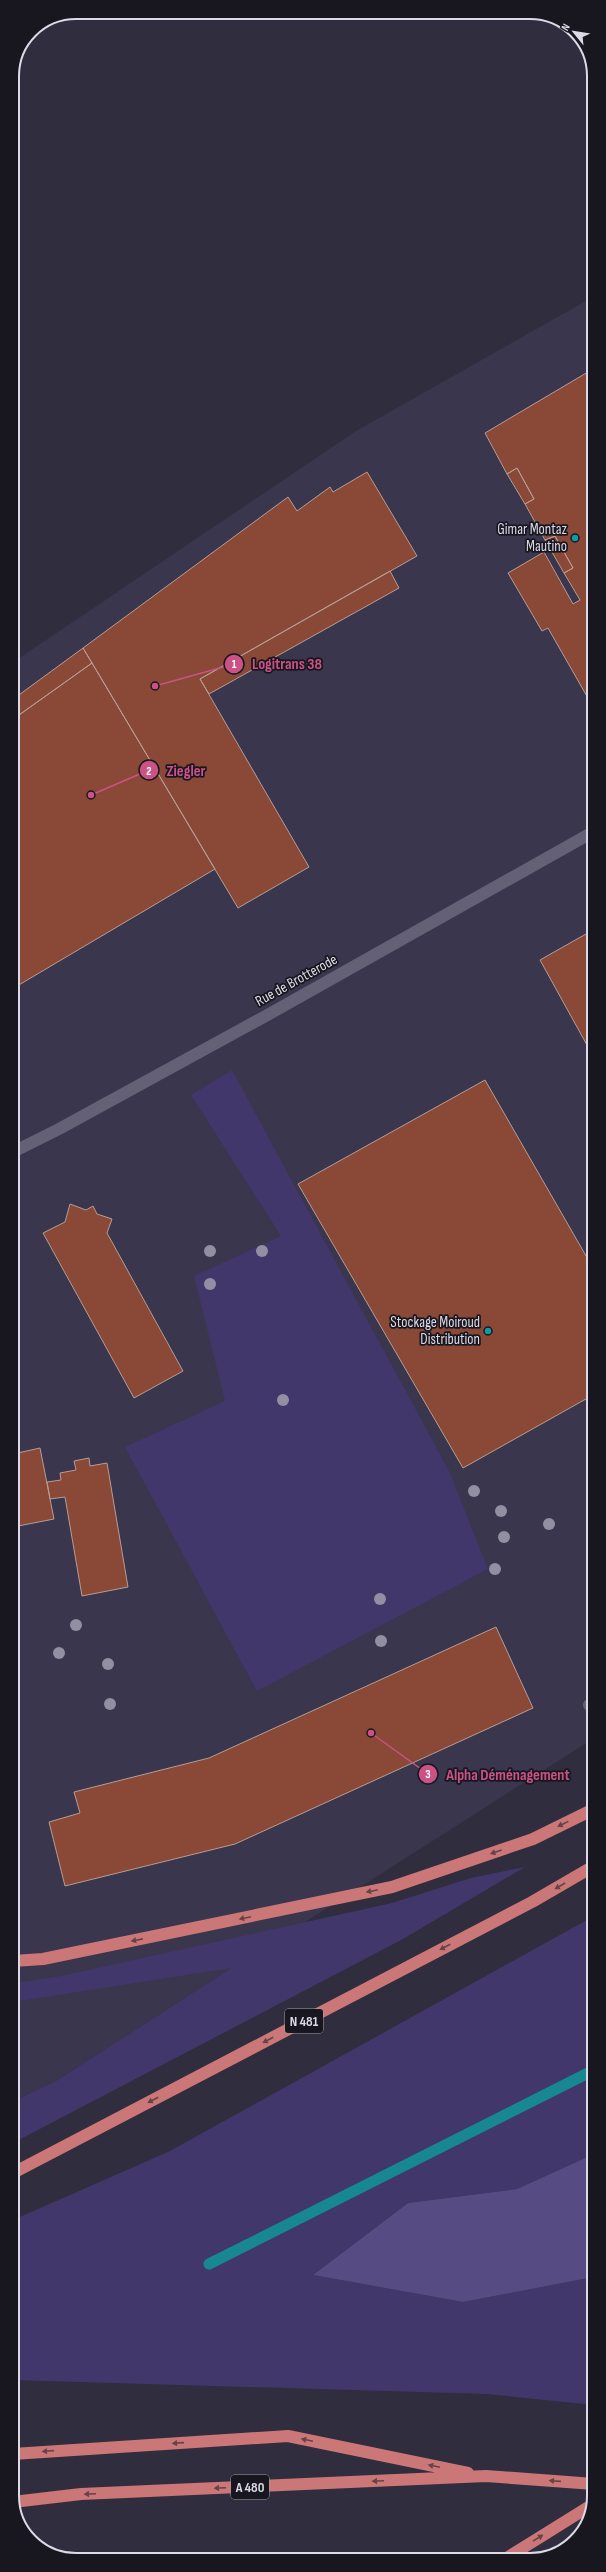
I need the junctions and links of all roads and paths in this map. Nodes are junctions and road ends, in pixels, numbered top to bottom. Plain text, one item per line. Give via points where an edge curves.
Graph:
1 (587, 835) edge
2 (19, 1149) edge
3 (587, 1812) edge
4 (587, 1870) edge
5 (19, 1961) edge
6 (19, 2170) edge
7 (19, 2454) edge
8 (486, 2476) junction
9 (587, 2483) edge
10 (19, 2501) edge
11 (586, 2509) edge
12 (514, 2553) edge

1 - 2 street, Rue de Brotterode via 271,1013
3 -> 5 highway via 533,1839 392,1887 50,1958
4 -> 6 highway, N 481 via 532,1902
8 -> 7 highway via 288,2436
9 -> 8 highway, A 480
8 -> 10 highway, A 480 via 81,2494
12 -> 11 highway

